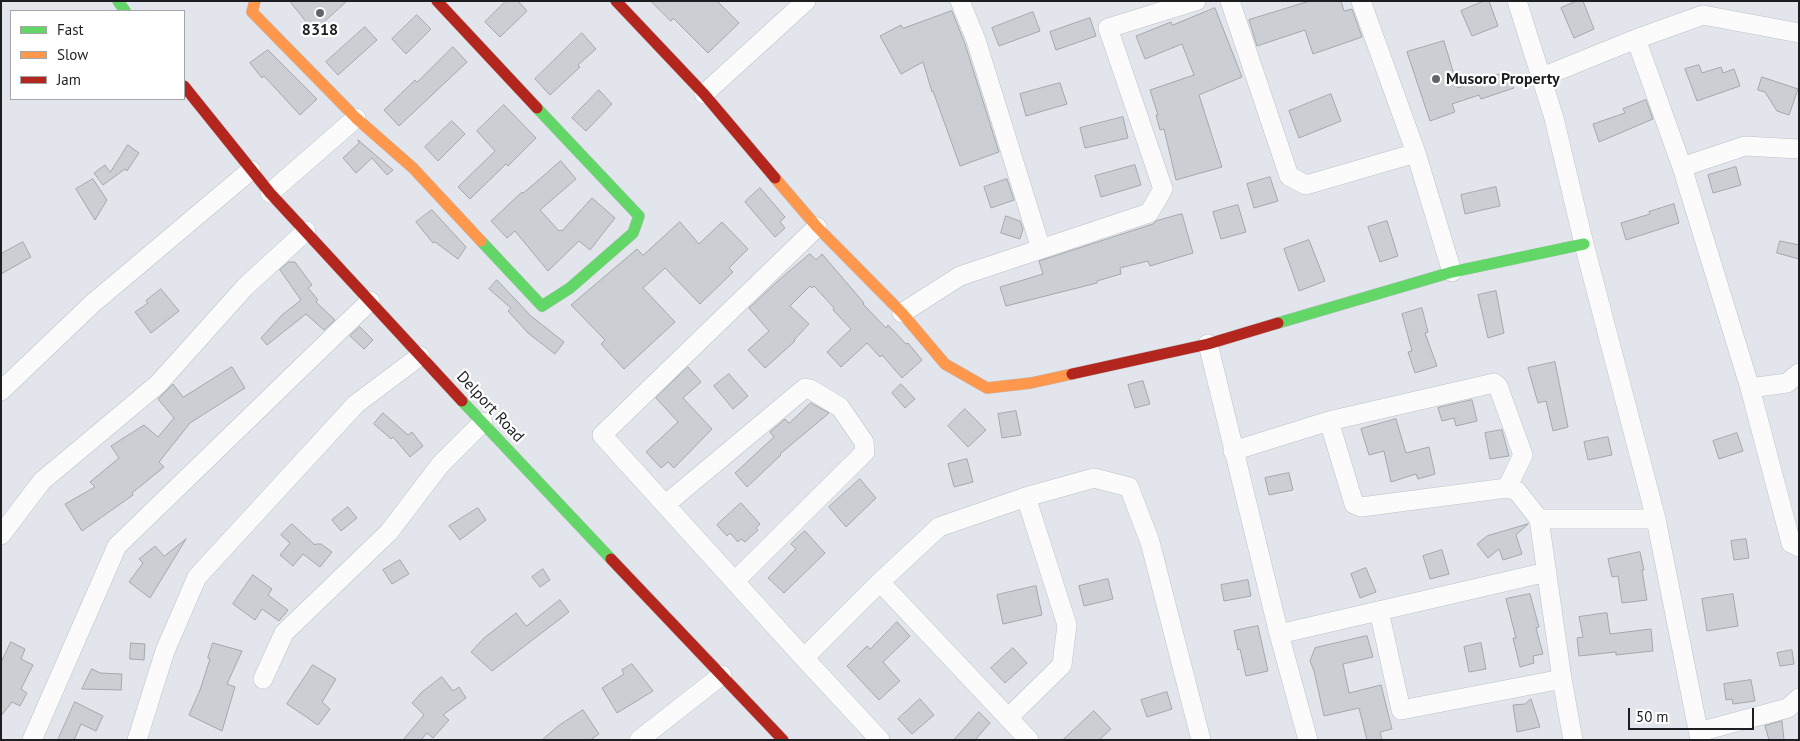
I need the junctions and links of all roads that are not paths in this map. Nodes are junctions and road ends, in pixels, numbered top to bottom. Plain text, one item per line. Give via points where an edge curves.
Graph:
1 (255, 1) edge
2 (437, 1) edge
3 (806, 1) edge
4 (960, 1) edge
5 (1196, 1) edge
6 (1230, 1) edge
7 (1361, 1) edge
8 (1516, 1) edge
9 (618, 2) edge
10 (1799, 33) edge
11 (1636, 39) junction
12 (1542, 77) junction
13 (185, 87) edge
14 (704, 94) junction
15 (356, 118) junction
16 (1799, 149) edge
17 (1416, 153) junction
18 (1682, 167) junction
19 (251, 170) junction
20 (270, 193) junction
21 (817, 227) junction
22 (306, 231) junction
23 (1584, 244) junction
24 (1042, 249) junction
25 (1452, 272) junction
26 (370, 301) junction
27 (902, 313) junction
28 (1208, 344) junction
29 (420, 356) junction
30 (1799, 373) edge
31 (1750, 388) junction
32 (1, 391) edge
33 (1329, 421) junction
34 (483, 422) junction
35 (1233, 451) junction
36 (1507, 488) junction
37 (1026, 496) junction
38 (666, 504) junction
39 (1539, 519) junction
40 (1656, 519) junction
41 (1, 535) edge
42 (1799, 547) edge
43 (1547, 572) junction
44 (735, 581) junction
45 (880, 582) junction
46 (1379, 611) junction
47 (1279, 634) junction
48 (804, 658) junction
49 (722, 675) junction
50 (263, 679) dead end
51 (1562, 679) junction
52 (1799, 698) edge
53 (1008, 718) junction
54 (1700, 736) edge
55 (32, 740) edge
56 (137, 740) edge
57 (639, 740) edge
58 (784, 740) edge
59 (880, 740) edge
60 (1029, 740) edge
61 (1201, 740) edge
62 (1308, 740) edge
63 (1573, 740) edge

1 - 15 street via 252,12
2 - 15 street via 638,216 634,233 570,288 542,306 413,168
3 - 14 street
4 - 24 street via 976,40
5 - 24 street via 1108,28 1164,190 1149,213
6 - 17 street via 1289,176 1306,185
7 - 17 street
8 - 12 street
9 - 14 street
10 - 11 street via 1703,15
11 - 12 street
11 - 18 street
12 - 23 street
13 - 19 street, Delport Road
14 - 21 street
15 - 20 street
16 - 18 street via 1745,146
17 - 25 street
18 - 31 street
19 - 20 street, Delport Road
19 - 32 street via 92,304
20 - 22 street, Delport Road
21 - 27 street
21 - 38 street via 602,435
22 - 26 street, Delport Road
22 - 41 street via 246,287 158,384 42,481
23 - 25 street
23 - 40 street
24 - 27 street via 960,276
25 - 28 street
26 - 29 street, Delport Road
26 - 55 street via 117,546
27 - 28 street via 945,364 987,388 1031,383
28 - 35 street
29 - 34 street, Delport Road
29 - 56 street via 356,404 198,576 165,651
30 - 31 street via 1787,383
31 - 42 street via 1790,543
33 - 35 street
33 - 36 street via 1354,504 1360,507
33 - 36 street via 1494,383 1498,386 1523,455
34 - 49 street, Delport Road
34 - 50 street via 440,465 389,532 284,633
35 - 47 street
36 - 39 street via 1517,491
37 - 45 street via 939,527
37 - 53 street via 1067,625 1062,665
37 - 61 street via 1094,478 1130,488 1150,542
38 - 44 street
38 - 44 street via 805,388 840,407 864,442 865,452
39 - 40 street
39 - 43 street
40 - 54 street
43 - 46 street
43 - 51 street
44 - 48 street
45 - 48 street
45 - 53 street
46 - 47 street
46 - 51 street via 1401,710
47 - 62 street
48 - 59 street
49 - 57 street
49 - 58 street, Delport Road
51 - 63 street
52 - 54 street via 1788,708
53 - 60 street

